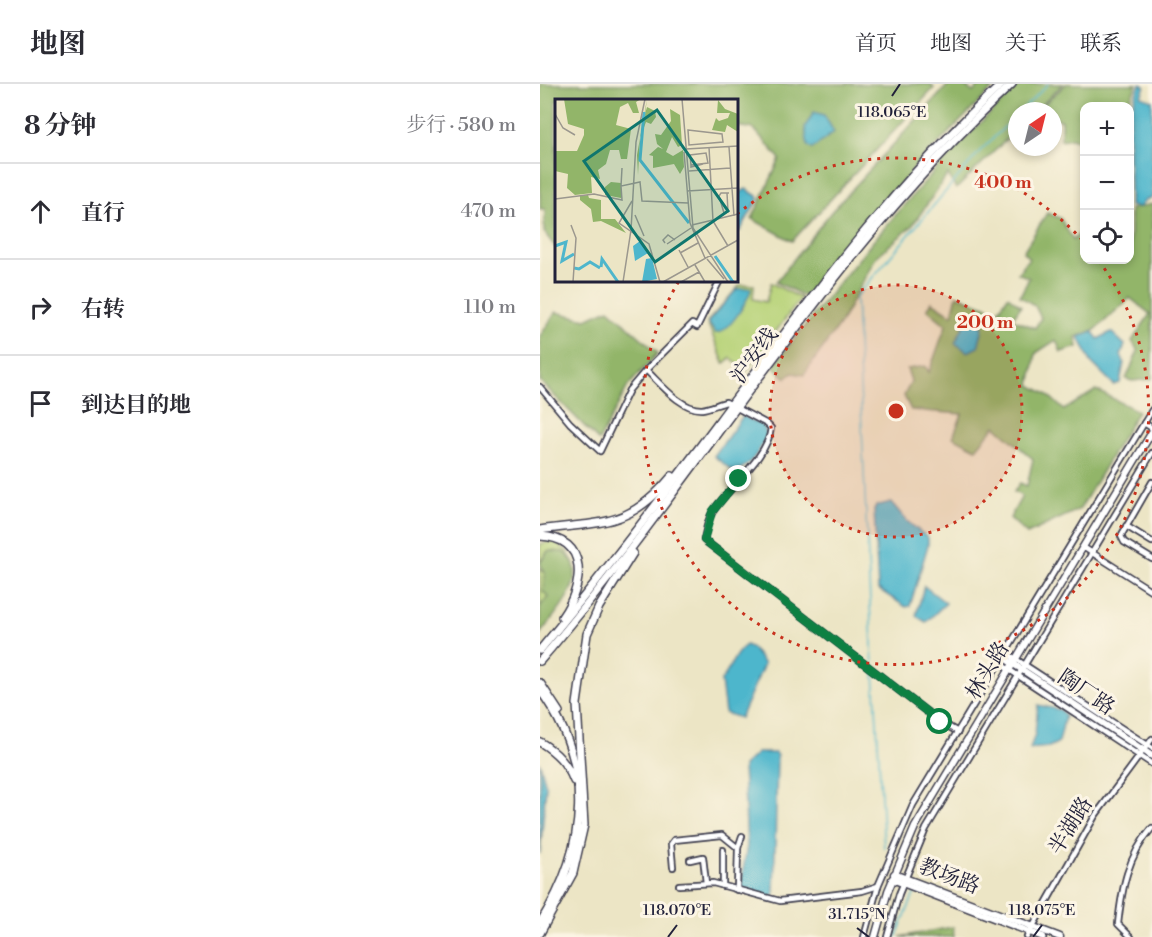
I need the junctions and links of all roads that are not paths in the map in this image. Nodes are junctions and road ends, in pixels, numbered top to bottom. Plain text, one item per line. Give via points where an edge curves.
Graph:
1 (1002, 84) edge
2 (1012, 84) edge
3 (719, 282) edge
4 (646, 370) junction
5 (540, 387) edge
6 (734, 406) junction
7 (1152, 410) edge
8 (719, 422) junction
9 (1144, 423) junction
10 (1152, 430) edge
11 (1152, 453) edge
12 (1152, 482) edge
13 (668, 501) junction
14 (1126, 526) junction
15 (540, 530) edge
16 (540, 536) edge
17 (1152, 542) edge
18 (1083, 547) junction
19 (1092, 553) junction
20 (1152, 559) edge
21 (1152, 591) edge
22 (540, 650) edge
23 (1002, 657) junction
24 (540, 661) edge
25 (1012, 664) junction
26 (1022, 670) junction
27 (540, 682) edge
28 (543, 692) edge
29 (957, 732) junction
30 (1152, 739) edge
31 (540, 742) edge
32 (1146, 751) edge
33 (1152, 756) edge
34 (1152, 764) edge
35 (581, 793) junction
36 (1152, 828) edge
37 (742, 836) dead end
38 (738, 848) junction
39 (723, 850) dead end
40 (690, 860) dead end
41 (674, 867) dead end
42 (893, 876) junction
43 (904, 881) junction
44 (706, 883) junction
45 (679, 885) dead end
46 (723, 885) junction
47 (878, 886) junction
48 (737, 890) junction
49 (540, 923) edge
50 (1029, 932) edge
51 (540, 933) edge
52 (864, 937) edge
53 (875, 937) edge
54 (887, 937) edge
55 (1042, 937) edge
56 (1060, 937) edge
57 (1128, 937) edge

1 - 6 highway, 沪安线 via 873,219 808,301
2 - 6 highway, 沪安线 via 879,223
3 - 4 street via 697,327 692,324
4 - 5 street via 629,390 600,451
4 - 6 street via 693,407 726,402
6 - 8 highway, 沪安线
6 - 13 highway, 沪安线
6 - 29 street via 768,424 770,435 758,457 712,512 704,540
7 - 9 street
8 - 15 highway via 668,482 637,510 596,525
8 - 22 highway, 沪安线
9 - 10 street
9 - 23 street
10 - 18 main road, 林头路
11 - 19 street
12 - 14 street
13 - 24 highway, 沪安线
13 - 35 highway via 614,581 587,634 577,704
14 - 17 street
14 - 20 street via 1120,536 1122,540
16 - 22 highway via 551,536 566,544 574,554 580,577 571,604
18 - 19 street
18 - 25 main road, 林头路
19 - 21 street
19 - 26 street
23 - 25 main road, 陶厂路
23 - 29 street
25 - 26 main road, 陶厂路
25 - 42 main road, 林头路 via 931,797
26 - 32 main road, 陶厂路
26 - 43 street via 926,829
27 - 28 highway
28 - 35 highway via 569,744
29 - 47 street via 904,822
30 - 32 street, 半湖路
31 - 35 highway via 565,763
32 - 33 main road, 陶厂路
32 - 34 street
32 - 50 street, 半湖路 via 1095,816
35 - 49 highway via 572,856 559,891
35 - 51 highway via 584,825 578,857 564,893
36 - 57 street via 1134,853 1123,883 1118,924
37 - 38 street
38 - 41 street via 722,835 674,840
38 - 48 street
39 - 46 street
40 - 44 street via 704,857
42 - 43 main road, 教场路
42 - 53 main road, 林头路
43 - 50 main road, 教场路
43 - 54 street
44 - 45 street
44 - 46 street
46 - 48 street
47 - 48 street via 780,901
47 - 52 street
50 - 55 main road, 教场路
50 - 56 main road, 教场路

